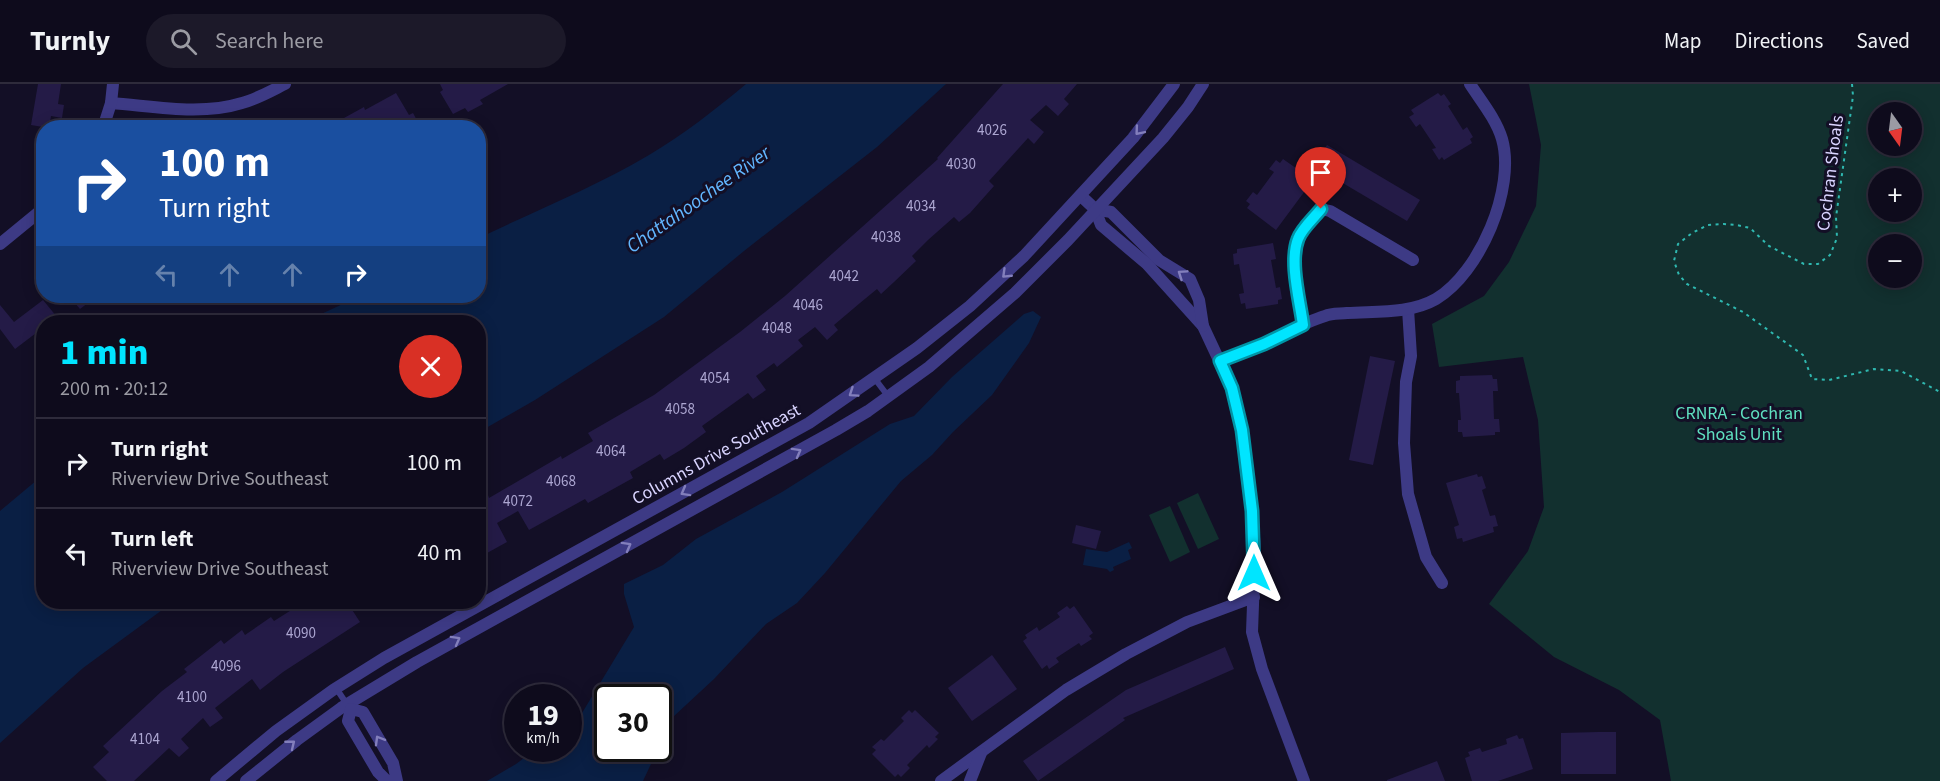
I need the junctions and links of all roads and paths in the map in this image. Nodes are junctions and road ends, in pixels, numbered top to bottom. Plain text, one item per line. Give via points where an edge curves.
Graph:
1 (113, 84) edge
2 (285, 84) edge
3 (1174, 84) edge
4 (1203, 84) edge
5 (1470, 84) edge
6 (1852, 84) edge
7 (111, 103) junction
8 (106, 120) edge
9 (1081, 196) junction
10 (1095, 209) junction
11 (36, 215) edge
12 (0, 244) edge
13 (1151, 260) junction
14 (1413, 260) dead end
15 (1408, 309) junction
16 (1303, 325) junction
17 (1203, 326) junction
18 (1220, 361) junction
19 (875, 379) junction
20 (1940, 392) edge
21 (888, 396) junction
22 (652, 510) junction
23 (662, 527) junction
24 (1442, 583) dead end
25 (1254, 597) junction
26 (486, 601) edge
27 (471, 609) edge
28 (336, 688) junction
29 (349, 706) junction
30 (981, 753) junction
31 (216, 781) edge
32 (246, 781) edge
33 (387, 781) edge
34 (397, 781) edge
35 (941, 781) edge
36 (970, 781) edge
37 (1304, 781) edge

1 - 7 street
2 - 7 street via 242,103 219,108 197,110
3 -> 9 street, Columns Drive Southeast
4 - 10 street, Columns Drive Southeast via 1162,138
5 - 15 street via 1502,139 1505,162 1501,193 1483,243 1467,270 1434,300
6 - 20 path, Cochran Shoals via 1836,217 1837,238 1830,255 1818,264 1804,264 1769,246 1750,228 1724,224 1708,225 1692,233 1678,244 1674,261 1687,284 1743,312 1803,355 1812,379 1829,380 1874,369 1901,371
7 - 8 street
9 - 10 street
9 -> 19 street, Columns Drive Southeast via 999,280
10 - 13 street via 1111,212
10 - 21 street, Columns Drive Southeast via 1015,294 929,367
11 - 12 street
13 - 17 street
17 -> 13 street via 1192,283 1185,275
14 - 16 street via 1321,209 1298,238 1295,250
15 - 16 street via 1326,315
15 - 24 street via 1411,356 1404,443 1408,494 1426,556
16 - 18 street
17 - 18 street
18 - 25 street via 1232,388 1242,430 1255,550
19 - 21 lane
19 -> 22 street, Columns Drive Southeast via 809,423
23 -> 21 street, Columns Drive Southeast via 836,430
22 - 23 lane
22 - 26 street, Columns Drive Southeast
29 -> 23 street, Columns Drive Southeast via 417,662
25 - 30 street via 1187,622 1126,654 1066,690
25 - 37 street via 1252,632 1262,669
27 - 28 street, Columns Drive Southeast
28 - 29 lane
28 - 31 street, Columns Drive Southeast
32 -> 29 street, Columns Drive Southeast via 297,740
29 - 33 street via 348,721
34 -> 29 street via 393,763 363,712
30 - 35 street
30 - 36 street

